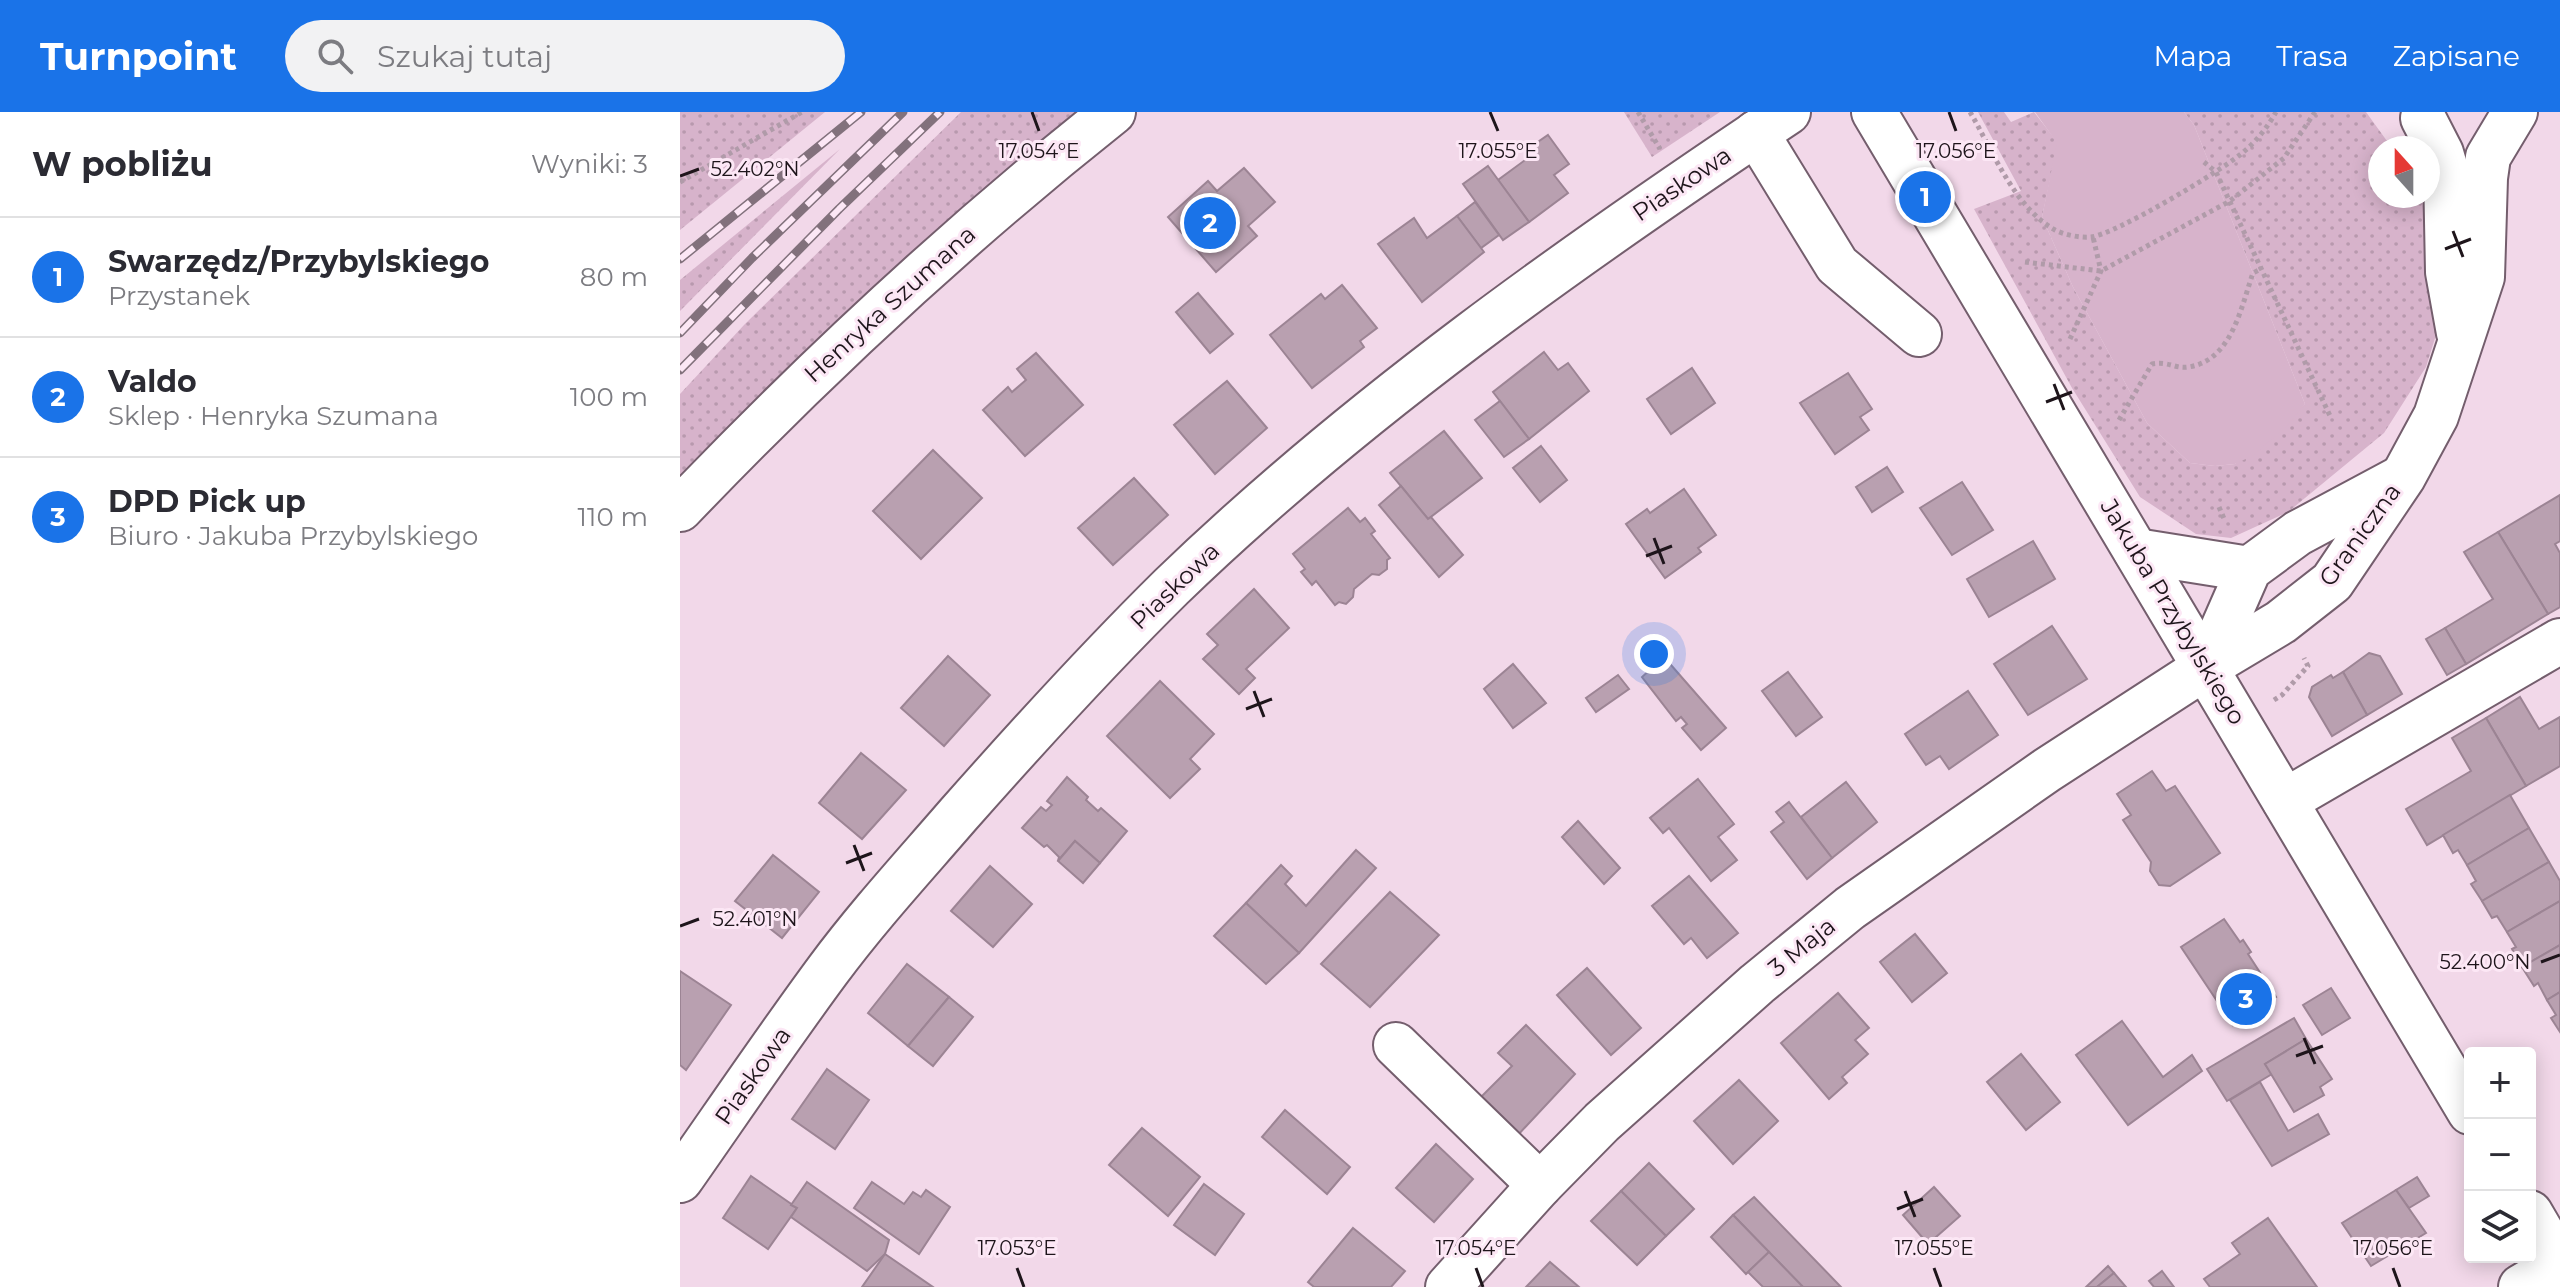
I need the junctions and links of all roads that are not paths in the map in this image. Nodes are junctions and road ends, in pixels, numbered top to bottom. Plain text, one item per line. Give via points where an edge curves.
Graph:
1 (1113, 112) edge
2 (1874, 112) edge
3 (2514, 112) edge
4 (2420, 115) edge
5 (1772, 123) edge
6 (1919, 334) dead end
7 (2460, 341) junction
8 (2403, 477) junction
9 (680, 509) edge
10 (2136, 551) junction
11 (2249, 569) junction
12 (2560, 641) edge
13 (2206, 667) junction
14 (2285, 801) junction
15 (1396, 1045) dead end
16 (2464, 1102) edge
17 (680, 1180) edge
18 (1540, 1185) junction
19 (2536, 1223) edge
20 (2560, 1264) edge
21 (1448, 1287) edge
22 (2521, 1287) edge

1 - 9 street, Henryka Szumana via 912,281
2 - 10 street, Jakuba Przybylskiego
3 - 4 street via 2472,131 2438,126
3 - 7 street, Graniczna via 2488,157 2482,277
4 - 7 street, Graniczna via 2446,170 2448,272
5 - 6 street via 1837,265
5 - 17 street, Piaskowa via 1586,249 1425,372 1272,496 1169,589 897,885 830,968
7 - 8 street, Graniczna via 2436,416
8 - 11 street, Graniczna via 2298,533
8 - 13 street, Graniczna via 2332,582 2281,622
10 - 11 street
10 - 13 street, Jakuba Przybylskiego
11 - 13 street
12 - 14 street
13 - 14 street, Jakuba Przybylskiego
13 - 18 street, 3 Maja via 1850,908 1685,1047
14 - 16 street, Jakuba Przybylskiego
15 - 18 street
18 - 21 street, 3 Maja
19 - 20 street
20 - 22 street

